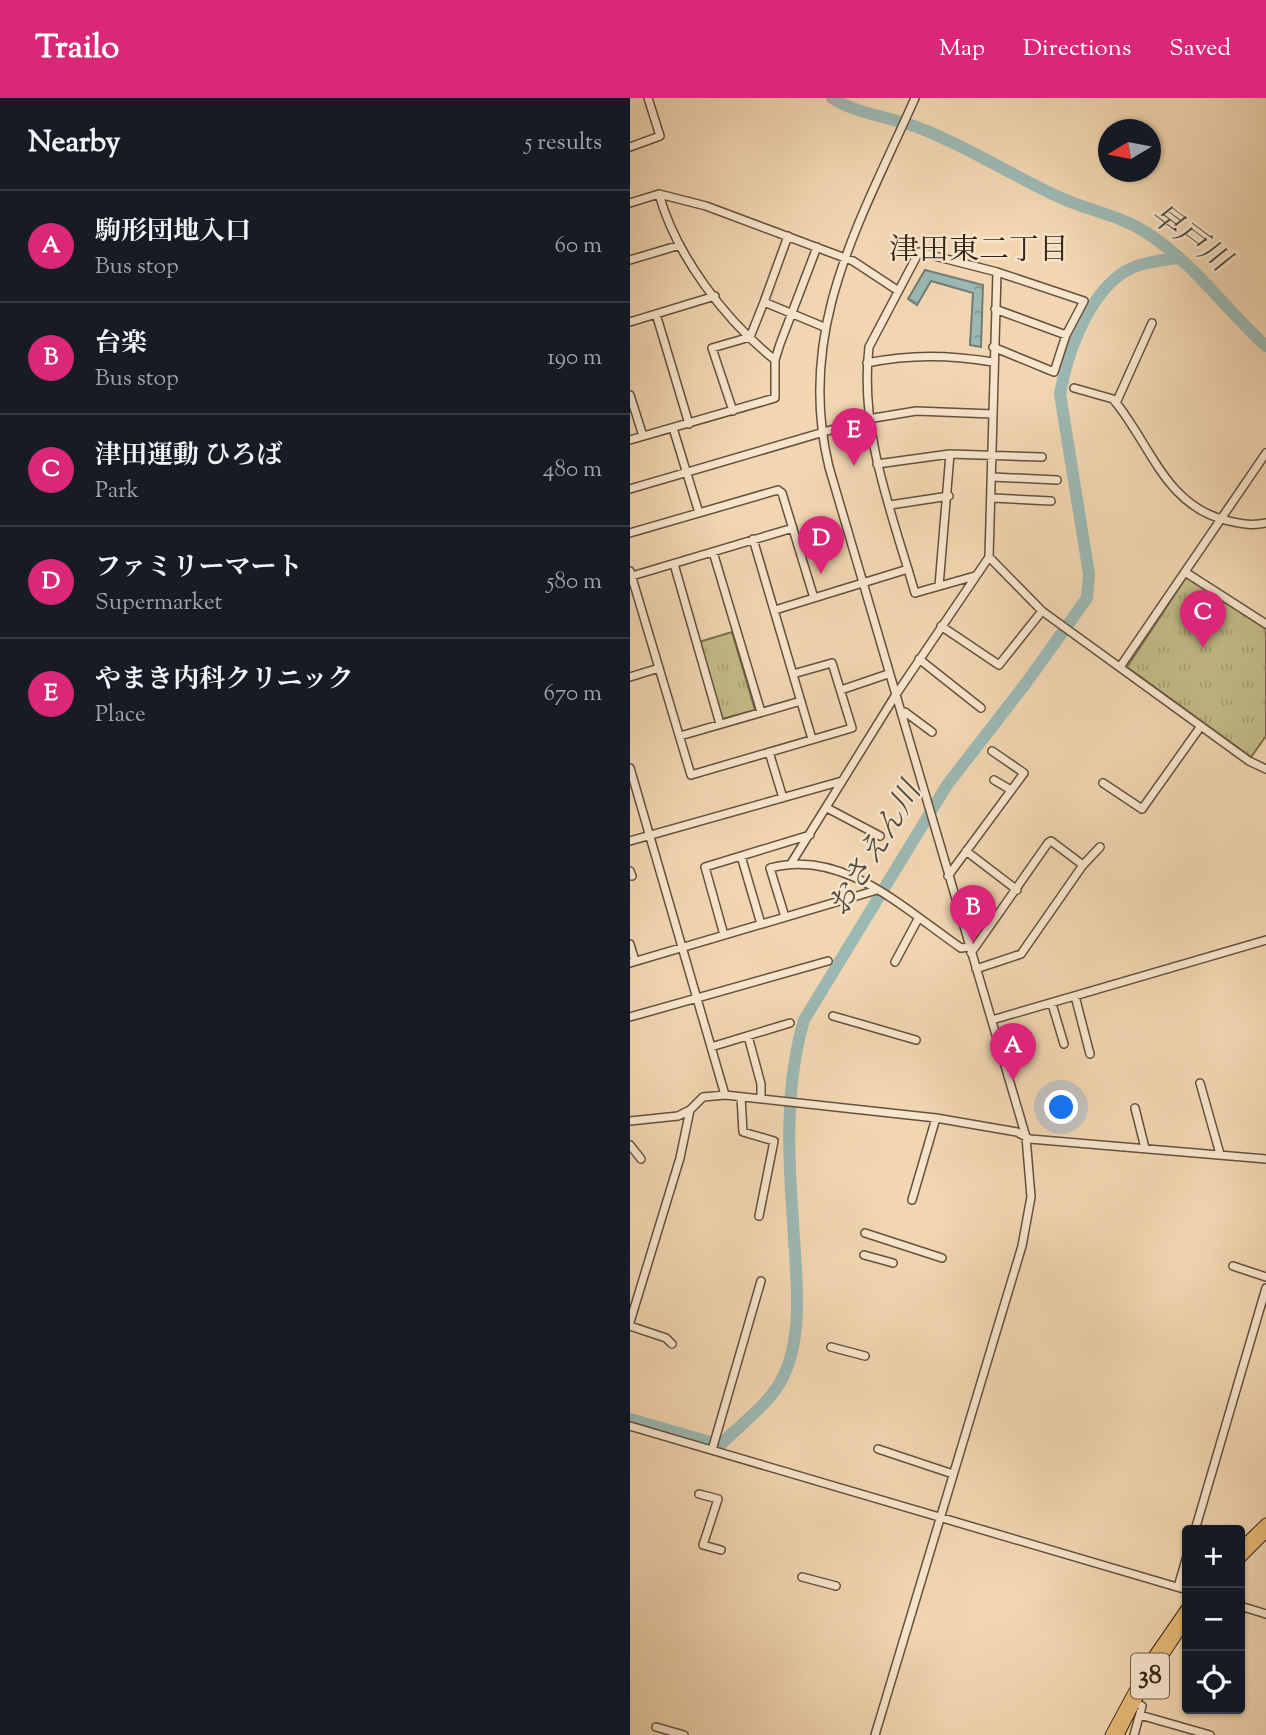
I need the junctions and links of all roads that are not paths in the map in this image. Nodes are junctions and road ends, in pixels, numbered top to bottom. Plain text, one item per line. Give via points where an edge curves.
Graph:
1 (648, 98) edge
2 (915, 98) edge
3 (630, 147) edge
4 (659, 194) junction
5 (630, 203) edge
6 (788, 236) junction
7 (680, 245) junction
8 (817, 247) junction
9 (845, 258) junction
10 (630, 260) edge
11 (997, 272) junction
12 (897, 290) junction
13 (715, 296) junction
14 (764, 302) junction
15 (995, 309) junction
16 (656, 314) junction
17 (791, 314) junction
18 (630, 322) edge
19 (1152, 323) dead end
20 (824, 327) junction
21 (1066, 335) junction
22 (750, 337) junction
23 (993, 347) junction
24 (775, 360) junction
25 (993, 362) junction
26 (867, 363) junction
27 (1074, 388) dead end
28 (630, 395) edge
29 (1116, 402) junction
30 (733, 411) junction
31 (993, 414) junction
32 (868, 419) junction
33 (689, 424) junction
34 (673, 428) junction
35 (822, 432) junction
36 (643, 436) junction
37 (630, 440) edge
38 (1266, 453) edge
39 (950, 454) junction
40 (993, 454) junction
41 (1042, 457) dead end
42 (877, 464) junction
43 (687, 472) junction
44 (992, 477) junction
45 (1057, 480) dead end
46 (630, 489) edge
47 (949, 496) junction
48 (992, 498) junction
49 (1051, 501) dead end
50 (890, 505) junction
51 (699, 513) junction
52 (1222, 519) junction
53 (1266, 523) edge
54 (793, 528) junction
55 (630, 533) edge
56 (753, 540) junction
57 (713, 552) junction
58 (989, 557) junction
59 (674, 564) junction
60 (908, 569) junction
61 (1185, 572) junction
62 (631, 573) edge
63 (975, 576) junction
64 (862, 583) junction
65 (939, 586) junction
66 (814, 598) junction
67 (775, 610) junction
68 (1042, 611) junction
69 (1266, 624) edge
70 (941, 626) junction
71 (919, 659) junction
72 (1120, 667) junction
73 (659, 668) junction
74 (793, 674) junction
75 (888, 674) junction
76 (630, 677) edge
77 (841, 690) junction
78 (895, 696) junction
79 (801, 701) junction
80 (981, 708) dead end
81 (761, 712) junction
82 (901, 713) junction
83 (720, 724) junction
84 (1200, 726) junction
85 (932, 732) dead end
86 (680, 736) junction
87 (812, 739) junction
88 (992, 751) dead end
89 (769, 752) junction
90 (630, 768) edge
91 (1266, 769) edge
92 (994, 780) dead end
93 (843, 781) junction
94 (1103, 783) dead end
95 (1011, 790) junction
96 (783, 798) junction
97 (827, 808) junction
98 (650, 835) junction
99 (811, 835) junction
100 (880, 836) dead end
101 (630, 841) edge
102 (1100, 847) dead end
103 (966, 851) junction
104 (741, 856) junction
105 (792, 862) junction
106 (1083, 865) junction
107 (948, 876) junction
108 (877, 890) junction
109 (1017, 890) junction
110 (785, 917) junction
111 (918, 919) junction
112 (761, 924) junction
113 (724, 935) junction
114 (1266, 940) edge
115 (630, 944) edge
116 (682, 947) junction
117 (970, 950) junction
118 (828, 961) dead end
119 (633, 962) edge
120 (895, 962) dead end
121 (976, 969) junction
122 (1075, 996) junction
123 (697, 998) junction
124 (1052, 1004) junction
125 (833, 1016) dead end
126 (630, 1017) edge
127 (992, 1020) junction
128 (790, 1023) dead end
129 (748, 1036) junction
130 (916, 1040) dead end
131 (1064, 1044) dead end
132 (711, 1047) junction
133 (1090, 1054) dead end
134 (1200, 1083) dead end
135 (725, 1095) junction
136 (741, 1097) junction
137 (761, 1099) junction
138 (1135, 1108) dead end
139 (690, 1110) junction
140 (936, 1118) junction
141 (630, 1121) edge
142 (1026, 1137) junction
143 (630, 1145) edge
144 (1145, 1148) junction
145 (1220, 1154) junction
146 (641, 1159) dead end
147 (1266, 1159) edge
148 (912, 1200) dead end
149 (759, 1216) dead end
150 (865, 1233) dead end
151 (864, 1255) dead end
152 (942, 1258) dead end
153 (893, 1263) dead end
154 (1233, 1266) dead end
155 (1266, 1277) edge
156 (761, 1281) dead end
157 (1266, 1288) edge
158 (630, 1324) edge
159 (673, 1344) dead end
160 (831, 1347) dead end
161 (865, 1356) dead end
162 (630, 1426) edge
163 (878, 1449) dead end
164 (712, 1450) junction
165 (953, 1474) junction
166 (699, 1494) dead end
167 (940, 1518) junction
168 (1266, 1523) edge
169 (1196, 1525) edge
170 (1266, 1533) edge
171 (1245, 1543) edge
172 (721, 1550) dead end
173 (1245, 1554) edge
174 (1182, 1573) edge
175 (802, 1577) dead end
176 (836, 1586) dead end
177 (1178, 1587) junction
178 (1182, 1588) edge
179 (1245, 1608) edge
180 (1182, 1614) edge
181 (1266, 1614) edge
182 (1182, 1628) edge
183 (1135, 1703) junction
184 (1140, 1716) junction
185 (656, 1727) dead end
186 (684, 1735) edge
187 (875, 1735) edge
188 (1110, 1735) edge
189 (1119, 1735) edge
190 (1134, 1735) edge
191 (1210, 1735) edge

1 - 3 street via 660,136
2 - 9 street
4 - 5 street
4 - 6 street
4 - 7 street
6 - 8 street
6 - 14 street
7 - 10 street
7 - 13 street
8 - 9 street
8 - 17 street
9 - 12 street
9 - 20 street
11 - 12 street via 919,252
11 - 15 street
11 - 21 street via 1084,301
12 - 26 street via 869,346
13 - 16 street
13 - 22 street
14 - 17 street
14 - 22 street
15 - 21 street
15 - 23 street
16 - 18 street
16 - 33 street
17 - 20 street
17 - 24 street
19 - 29 street
20 - 35 street via 818,388
21 - 23 street via 1054,372
22 - 24 street
22 - 30 street via 712,348
23 - 25 street
24 - 30 street via 775,398
25 - 26 street via 934,355
25 - 31 street
26 - 32 street
27 - 29 street
28 - 36 street
29 - 52 street via 1172,488 1192,506
30 - 33 street
31 - 32 street via 916,411
31 - 40 street
32 - 35 street
32 - 42 street
33 - 34 street
34 - 36 street
34 - 43 street
35 - 43 street
35 - 64 street
36 - 37 street
38 - 52 street
39 - 40 street
39 - 42 street
39 - 47 street
40 - 41 street
40 - 44 street
42 - 50 street
43 - 46 street
43 - 51 street
44 - 45 street
44 - 48 street
47 - 50 street
47 - 65 street
48 - 49 street
48 - 58 street
50 - 60 street
51 - 54 street via 778,490
51 - 55 street
52 - 53 street via 1253,526
52 - 61 street
54 - 56 street
54 - 66 street
56 - 57 street
56 - 67 street
57 - 59 street
57 - 81 street
58 - 63 street
58 - 68 street
59 - 62 street
59 - 83 street
60 - 64 street
60 - 65 street via 915,593
61 - 69 street
61 - 72 street
62 - 73 street
63 - 65 street
63 - 70 street
64 - 66 street
64 - 75 street
66 - 67 street
67 - 74 street
68 - 70 street via 999,665
68 - 72 street
70 - 71 street
71 - 78 street
71 - 80 street
72 - 84 street
73 - 76 street
73 - 86 street
74 - 77 street via 832,663
74 - 79 street
75 - 77 street
75 - 78 street
77 - 87 street via 852,728
78 - 82 street
78 - 93 street
79 - 81 street
79 - 87 street
81 - 83 street
82 - 85 street
82 - 107 street
83 - 86 street
84 - 91 street
84 - 94 street via 1142,809
86 - 89 street via 691,775
87 - 89 street
88 - 95 street via 1024,773
89 - 96 street
90 - 98 street
92 - 95 street
93 - 96 street
93 - 97 street
95 - 103 street
96 - 98 street
97 - 99 street
97 - 100 street
98 - 101 street
98 - 116 street
99 - 104 street
99 - 105 street
102 - 106 street
103 - 107 street
103 - 109 street
104 - 112 street
104 - 113 street via 705,867
105 - 108 street via 845,871
105 - 110 street via 769,868
106 - 109 street via 1051,841
106 - 121 street via 1021,954
107 - 117 street
108 - 110 street
108 - 111 street
109 - 117 street
110 - 112 street
111 - 117 street
111 - 120 street
112 - 113 street
113 - 116 street
114 - 122 street
115 - 119 street
116 - 119 street
116 - 123 street
117 - 121 street
118 - 123 street
121 - 127 street
122 - 124 street
122 - 133 street
123 - 126 street
123 - 132 street
124 - 127 street
124 - 131 street
125 - 130 street
127 - 142 street
128 - 129 street
129 - 132 street
129 - 137 street
132 - 135 street
134 - 145 street
135 - 136 street
135 - 139 street via 703,1097
136 - 137 street
136 - 149 street via 743,1132 774,1141
137 - 140 street
138 - 144 street
139 - 141 street via 678,1116
139 - 158 street
140 - 142 street
140 - 148 street
142 - 144 street
142 - 165 street via 1031,1172 1029,1216
143 - 146 street
144 - 145 street
145 - 147 street
150 - 152 street
151 - 153 street
154 - 155 street
156 - 164 street
157 - 169 street
158 - 159 street
160 - 161 street
162 - 164 street
163 - 165 street
164 - 167 street
165 - 167 street
166 - 172 street via 718,1499 704,1545
167 - 177 street
167 - 187 street
168 - 171 main road
170 - 173 main road
174 - 177 street
175 - 176 street
177 - 178 street
179 - 181 street
180 - 188 main road, 38 via 1137,1682
182 - 183 main road, 38
183 - 184 street via 1142,1706
183 - 189 main road, 38
184 - 190 street
184 - 191 street
185 - 186 street

